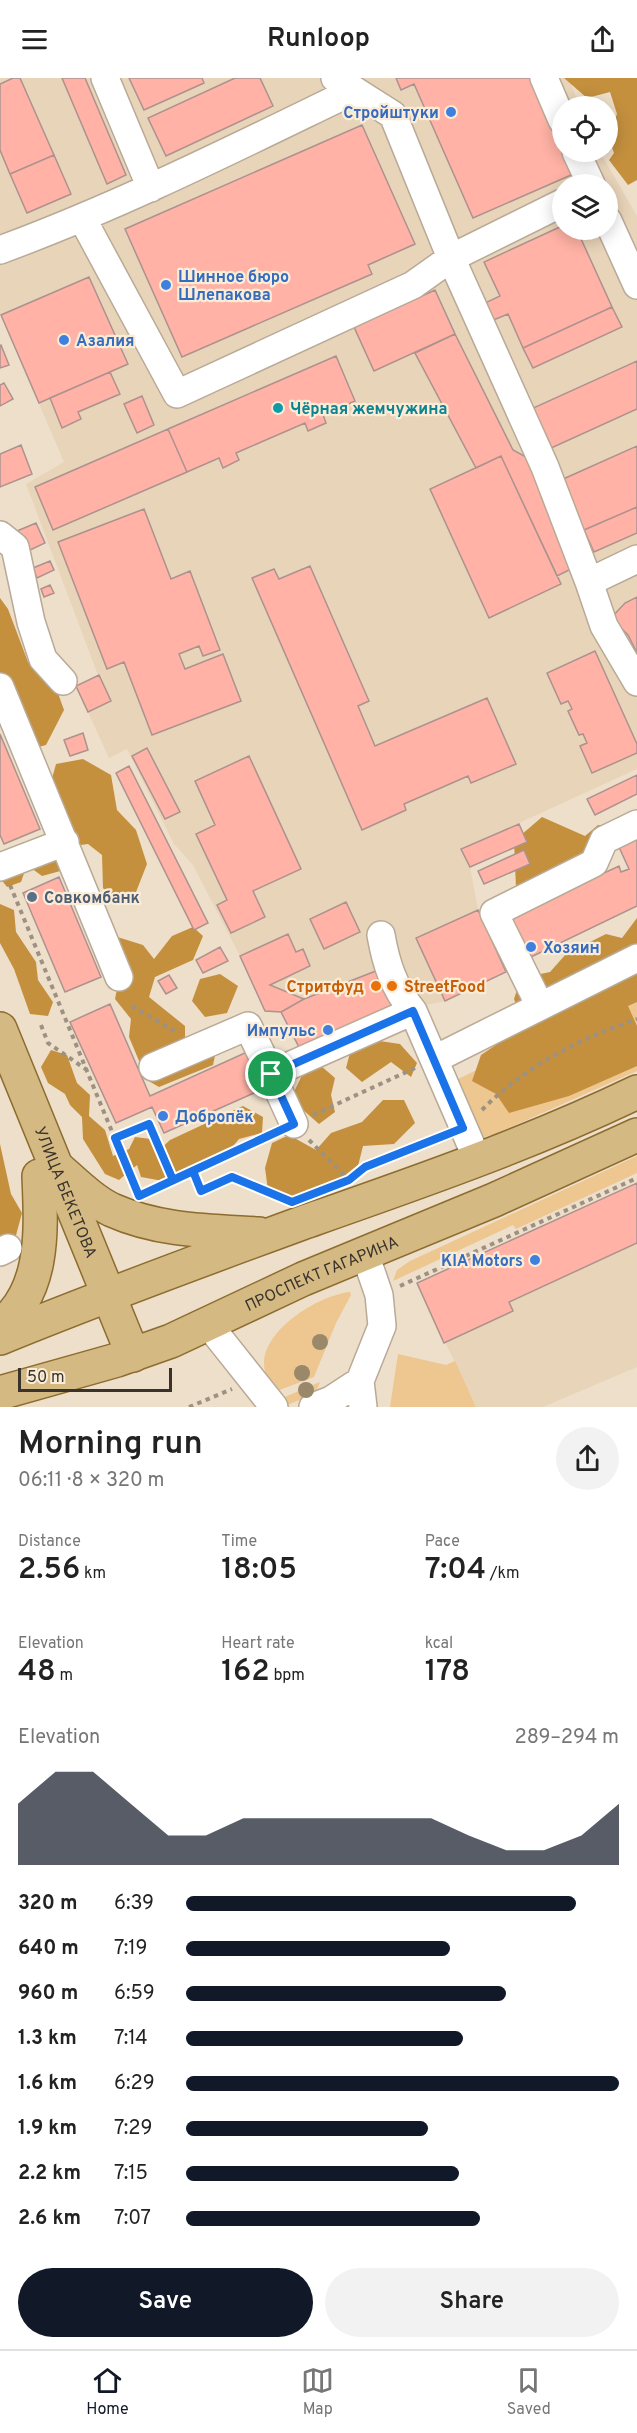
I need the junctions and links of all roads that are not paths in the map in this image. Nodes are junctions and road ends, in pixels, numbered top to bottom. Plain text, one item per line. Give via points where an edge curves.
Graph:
1 (105, 78) edge
2 (544, 78) edge
3 (347, 82) edge
4 (552, 97) edge
5 (151, 188) junction
6 (552, 208) edge
7 (82, 218) junction
8 (617, 240) edge
9 (0, 250) edge
10 (451, 258) junction
11 (637, 285) edge
12 (0, 535) edge
13 (637, 559) edge
14 (589, 582) junction
15 (63, 681) dead end
16 (637, 682) edge
17 (0, 687) edge
18 (637, 824) edge
19 (65, 842) junction
20 (1, 867) edge
21 (637, 958) edge
22 (119, 977) dead end
23 (540, 1006) junction
24 (0, 1029) edge
25 (435, 1059) junction
26 (153, 1067) dead end
27 (271, 1074) junction
28 (0, 1085) edge
29 (637, 1092) edge
30 (294, 1124) road end
31 (637, 1136) edge
32 (478, 1161) junction
33 (48, 1172) junction
34 (270, 1235) junction
35 (365, 1254) junction
36 (100, 1297) junction
37 (208, 1324) junction
38 (0, 1326) edge
39 (0, 1338) edge
40 (125, 1358) junction
41 (0, 1393) edge
42 (361, 1394) edge
43 (274, 1407) edge
44 (313, 1407) edge

1 - 5 street
2 - 4 street
3 - 5 street
3 - 10 street via 393,114
5 - 7 street
6 - 10 street
7 - 9 street
7 - 10 street via 177,394 413,285
8 - 11 street
10 - 14 street via 545,467
12 - 15 street via 15,547 43,659
13 - 14 street
14 - 16 street via 604,626
17 - 19 street
18 - 23 street via 604,840 594,863 494,913
19 - 20 street
19 - 22 street
21 - 23 street
23 - 25 street
24 - 33 main road, УЛИЦА БЕКЕТОВА
25 - 27 street via 413,1011
25 - 32 street
26 - 27 street via 248,1026
27 - 30 street
28 - 33 main road, УЛИЦА БЕКЕТОВА
29 - 32 main road
31 - 35 main road, ПРОСПЕКТ ГАГАРИНА
32 - 34 main road
33 - 34 main road via 110,1209 141,1220 170,1228
33 - 36 main road, УЛИЦА БЕКЕТОВА
33 - 38 main road via 35,1269 24,1301
34 - 36 main road
35 - 37 main road, ПРОСПЕКТ ГАГАРИНА
35 - 42 street via 379,1295 382,1326
36 - 39 main road
36 - 40 main road, УЛИЦА БЕКЕТОВА
37 - 40 main road, ПРОСПЕКТ ГАГАРИНА
37 - 43 street
40 - 41 main road, ПРОСПЕКТ ГАГАРИНА
42 - 44 street

